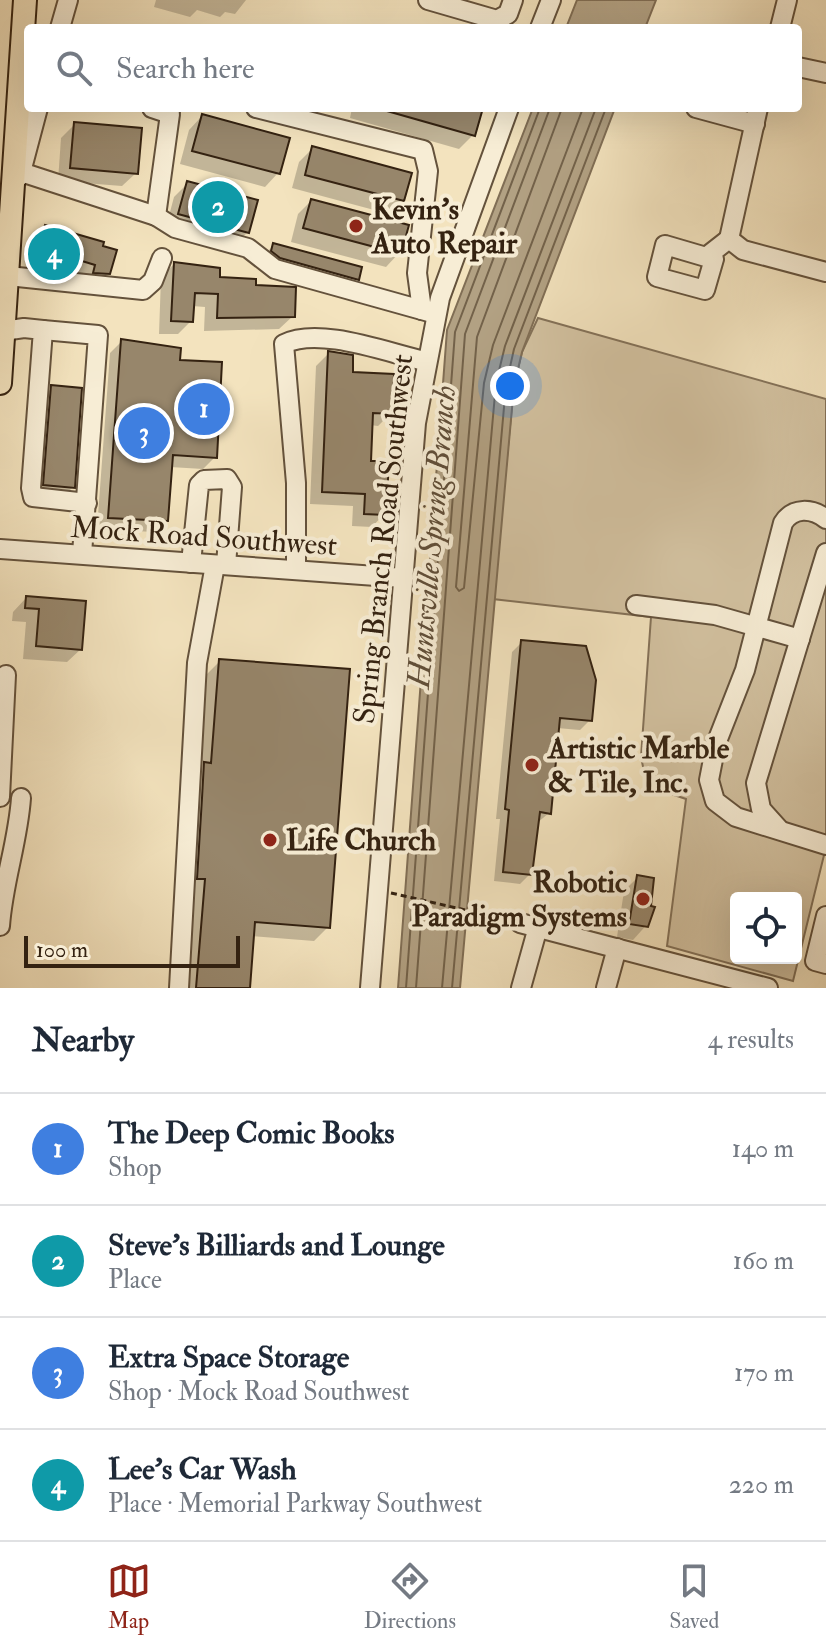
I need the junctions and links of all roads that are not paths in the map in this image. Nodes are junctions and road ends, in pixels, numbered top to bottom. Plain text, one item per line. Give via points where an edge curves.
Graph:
1 (25, 0) edge
2 (68, 0) edge
3 (428, 0) edge
4 (513, 0) edge
5 (551, 0) edge
6 (787, 0) edge
7 (25, 24) edge
8 (61, 24) edge
9 (542, 24) edge
10 (781, 24) edge
11 (24, 68) edge
12 (802, 68) edge
13 (826, 73) edge
14 (37, 112) edge
15 (177, 112) edge
16 (272, 112) edge
17 (507, 112) edge
18 (726, 112) edge
19 (757, 116) edge
20 (21, 172) junction
21 (13, 202) junction
22 (156, 216) junction
23 (729, 239) junction
24 (706, 257) dead end
25 (162, 258) dead end
26 (826, 272) edge
27 (8, 276) junction
28 (429, 312) junction
29 (43, 330) junction
30 (3, 331) junction
31 (425, 361) junction
32 (0, 383) edge
33 (87, 503) junction
34 (826, 519) edge
35 (0, 549) edge
36 (826, 553) edge
37 (82, 554) junction
38 (191, 563) junction
39 (220, 565) junction
40 (296, 570) junction
41 (404, 578) junction
42 (636, 605) dead end
43 (756, 626) junction
44 (800, 639) junction
45 (6, 675) dead end
46 (0, 797) edge
47 (21, 798) dead end
48 (781, 831) junction
49 (826, 845) edge
50 (826, 916) edge
51 (0, 926) edge
52 (617, 948) junction
53 (826, 964) edge
54 (694, 968) junction
55 (179, 988) edge
56 (370, 988) edge
57 (521, 988) edge
58 (606, 988) edge
59 (689, 988) edge
60 (768, 988) edge

1 - 7 main road
2 - 8 street
3 - 4 street via 497,20 508,14
5 - 9 street
6 - 10 street
11 - 21 main road
12 - 13 street
14 - 20 street
15 - 22 street
16 - 28 street via 423,150 428,171 417,273
17 - 28 street, Spring Branch Road Southwest
18 - 19 street
19 - 23 street
20 - 21 street
20 - 22 street
21 - 27 main road
22 - 28 street via 175,228 248,248 275,269
23 - 24 street
23 - 26 street via 743,250
25 - 27 street via 153,281 143,290
27 - 30 main road
28 - 31 street, Spring Branch Road Southwest
29 - 30 street
29 - 33 street via 33,497
29 - 33 street via 98,335
30 - 32 main road
31 - 40 street via 327,338 284,344 296,483
31 - 41 street, Spring Branch Road Southwest
33 - 37 street
34 - 43 street via 805,511 786,518
35 - 37 street, Mock Road Southwest
36 - 44 street
37 - 38 street, Mock Road Southwest
38 - 39 street, Mock Road Southwest
38 - 39 street via 199,485 227,479 232,487
39 - 40 street, Mock Road Southwest
39 - 55 street via 197,663
40 - 41 street, Mock Road Southwest
41 - 56 street, Spring Branch Road Southwest
42 - 43 street
43 - 44 street
43 - 48 street via 709,780 724,811
44 - 48 street via 756,783 761,809
45 - 46 street
47 - 51 street
48 - 49 street
50 - 53 street via 815,961
52 - 54 street
52 - 57 street via 529,925
52 - 58 street
54 - 59 street
54 - 60 street

